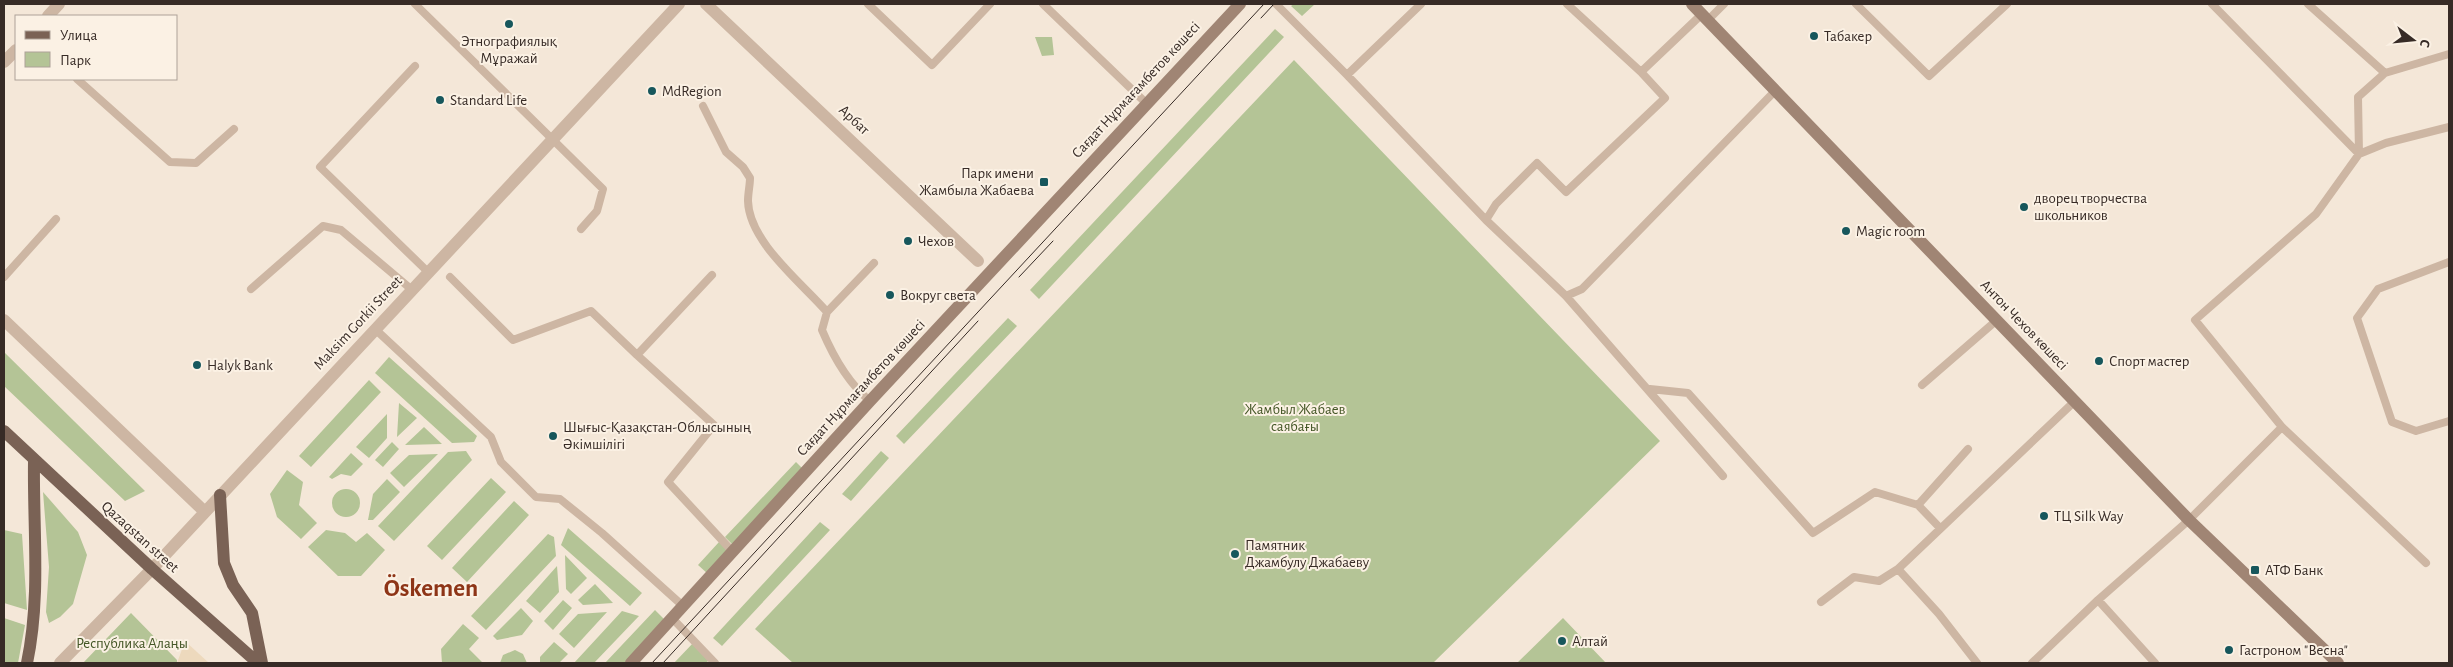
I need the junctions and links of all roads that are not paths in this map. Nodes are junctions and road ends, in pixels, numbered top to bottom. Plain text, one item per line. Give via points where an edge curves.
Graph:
1 (60, 4) edge
2 (415, 4) edge
3 (679, 4) edge
4 (706, 4) edge
5 (868, 4) edge
6 (990, 4) edge
7 (1043, 4) edge
8 (1240, 4) edge
9 (1276, 4) edge
10 (1420, 4) edge
11 (1567, 4) edge
12 (1692, 4) edge
13 (1724, 4) edge
14 (1856, 4) edge
15 (2007, 4) edge
16 (2212, 4) edge
17 (2308, 4) edge
18 (49, 15) edge
19 (1704, 18) junction
20 (15, 51) edge
21 (2449, 54) edge
22 (4, 62) edge
23 (415, 66) dead end
24 (1641, 72) junction
25 (2385, 74) junction
26 (1347, 75) junction
27 (78, 80) edge
28 (1775, 91) junction
29 (1146, 102) junction
30 (703, 106) dead end
31 (2449, 127) edge
32 (234, 130) dead end
33 (552, 140) junction
34 (2359, 154) junction
35 (56, 219) dead end
36 (1486, 220) junction
37 (581, 229) dead end
38 (978, 261) dead end
39 (2449, 262) edge
40 (874, 264) dead end
41 (428, 272) junction
42 (712, 275) dead end
43 (450, 277) dead end
44 (4, 278) edge
45 (251, 289) dead end
46 (411, 289) junction
47 (1566, 296) junction
48 (827, 312) junction
49 (4, 320) edge
50 (1997, 320) junction
51 (375, 329) junction
52 (637, 355) junction
53 (1922, 385) dead end
54 (1650, 389) junction
55 (870, 401) junction
56 (2075, 401) junction
57 (2449, 421) edge
58 (2282, 427) junction
59 (4, 431) edge
60 (1968, 448) dead end
61 (34, 462) junction
62 (1723, 476) dead end
63 (220, 495) junction
64 (1918, 505) junction
65 (205, 512) junction
66 (2189, 520) junction
67 (1940, 528) junction
68 (733, 552) junction
69 (2426, 563) dead end
70 (152, 569) junction
71 (1898, 569) junction
72 (2098, 600) junction
73 (1821, 602) dead end
74 (683, 606) junction
75 (672, 618) junction
76 (27, 663) edge
77 (60, 663) edge
78 (260, 663) edge
79 (631, 663) edge
80 (715, 663) edge
81 (1977, 663) edge
82 (2032, 663) edge
83 (2155, 663) edge
84 (2338, 663) edge

1 - 18 street
2 - 33 lane
3 - 33 street, Maksim Gorkii Street
4 - 38 street, Арбат
5 - 6 lane via 932,65
7 - 29 lane
8 - 29 street, Сағдат Нұрмағамбетов көшесі
9 - 26 lane
10 - 26 lane
11 - 24 lane
12 - 19 street, Антон Чехов көшесі
13 - 19 lane
14 - 15 lane via 1929,76
16 - 34 lane
17 - 25 lane
19 - 24 lane
19 - 28 street, Антон Чехов көшесі
20 - 22 street
21 - 25 lane
23 - 41 lane via 320,167
24 - 36 lane via 1665,98 1566,192 1537,164 1496,204
25 - 34 lane via 2358,98
26 - 36 lane
27 - 32 lane via 170,162 196,163
28 - 47 lane via 1582,289
28 - 50 street, Антон Чехов көшесі
29 - 55 street, Сағдат Нұрмағамбетов көшесі
30 - 48 lane via 726,152 750,178 748,202 756,229 768,249
31 - 34 lane via 2386,143
33 - 37 lane via 603,189 597,211
33 - 41 street, Maksim Gorkii Street
34 - 58 lane via 2316,214 2195,320
35 - 44 lane
36 - 47 lane
39 - 57 lane via 2378,289 2357,318 2392,422 2416,431
40 - 48 lane
41 - 46 street, Maksim Gorkii Street
42 - 52 lane
43 - 52 lane via 513,340 591,311
45 - 46 lane via 323,226 341,230
46 - 51 street, Maksim Gorkii Street
47 - 54 lane
48 - 55 lane via 822,330 830,349 858,391
49 - 65 street
50 - 53 lane
50 - 56 street, Антон Чехов көшесі
51 - 63 street, Maksim Gorkii Street
51 - 74 lane via 491,437 502,462 536,497 560,499
52 - 68 lane via 714,425 668,482
54 - 62 lane
54 - 64 lane via 1688,393 1813,533 1875,492
55 - 68 street, Сағдат Нұрмағамбетов көшесі
56 - 66 street, Антон Чехов көшесі
56 - 67 lane
58 - 66 lane
58 - 69 lane
59 - 61 main road, Qazaqstan street
60 - 64 lane
61 - 70 main road, Qazaqstan street
61 - 76 main road via 33,512 37,560 35,609
63 - 65 street, Maksim Gorkii Street
63 - 78 main road via 224,563 233,585 252,613
64 - 67 lane
65 - 70 street, Maksim Gorkii Street
66 - 72 lane
66 - 84 street, Антон Чехов көшесі
67 - 71 lane
68 - 74 street, Сағдат Нұрмағамбетов көшесі
70 - 77 street, Maksim Gorkii Street
70 - 78 main road, Qazaqstan street
71 - 73 lane via 1879,581 1854,577
71 - 81 lane
72 - 82 lane
72 - 83 lane
74 - 75 street, Сағдат Нұрмағамбетов көшесі
75 - 79 street, Сағдат Нұрмағамбетов көшесі
75 - 80 lane

